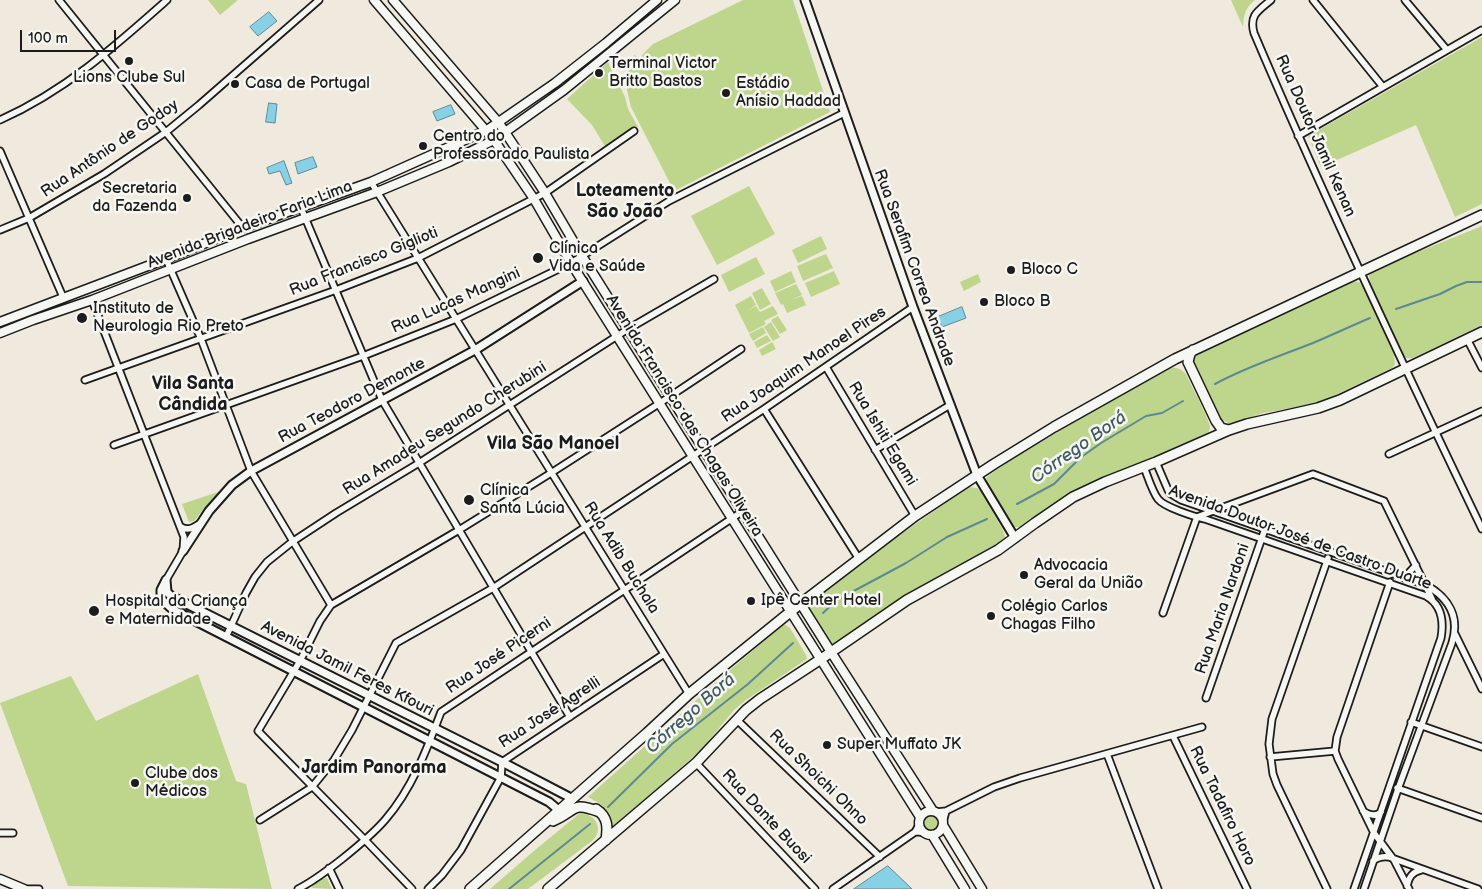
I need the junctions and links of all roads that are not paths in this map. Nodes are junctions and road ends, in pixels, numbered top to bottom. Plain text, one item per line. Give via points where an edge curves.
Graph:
1 (59, 0) edge
2 (167, 0) edge
3 (319, 0) edge
4 (374, 0) edge
5 (393, 0) edge
6 (657, 0) edge
7 (675, 0) edge
8 (805, 0) edge
9 (1271, 0) edge
10 (1313, 0) edge
11 (1406, 0) edge
12 (404, 12) junction
13 (391, 21) junction
14 (1482, 30) edge
15 (606, 43) junction
16 (1447, 50) junction
17 (613, 51) junction
18 (104, 55) junction
19 (462, 81) junction
20 (1382, 87) junction
21 (452, 90) junction
22 (844, 113) junction
23 (0, 120) edge
24 (499, 123) junction
25 (487, 130) junction
26 (634, 131) dead end
27 (166, 132) junction
28 (505, 132) junction
29 (1298, 136) junction
30 (494, 140) junction
31 (0, 152) edge
32 (370, 182) junction
33 (377, 192) junction
34 (545, 193) junction
35 (534, 199) junction
36 (301, 208) junction
37 (1482, 215) edge
38 (29, 218) junction
39 (306, 219) junction
40 (243, 228) junction
41 (0, 230) edge
42 (248, 239) junction
43 (582, 256) junction
44 (418, 258) junction
45 (166, 259) junction
46 (571, 263) junction
47 (170, 270) junction
48 (1360, 271) junction
49 (714, 278) dead end
50 (583, 281) junction
51 (87, 288) junction
52 (336, 290) junction
53 (63, 297) junction
54 (92, 300) junction
55 (913, 307) junction
56 (456, 319) junction
57 (0, 322) edge
58 (628, 329) junction
59 (1482, 332) edge
60 (0, 334) edge
61 (618, 336) junction
62 (200, 338) junction
63 (1467, 339) junction
64 (741, 349) dead end
65 (475, 350) junction
66 (1193, 350) junction
67 (363, 356) junction
68 (1175, 359) junction
69 (1188, 362) junction
70 (826, 367) junction
71 (118, 368) junction
72 (1405, 368) junction
73 (1482, 368) edge
74 (85, 380) dead end
75 (670, 396) junction
76 (382, 400) junction
77 (660, 403) junction
78 (226, 405) junction
79 (950, 405) junction
80 (509, 406) junction
81 (764, 409) junction
82 (1482, 411) edge
83 (1216, 422) junction
84 (1230, 430) junction
85 (1436, 433) junction
86 (144, 434) junction
87 (1211, 438) junction
88 (114, 445) dead end
89 (704, 449) junction
90 (876, 450) junction
91 (1389, 454) dead end
92 (693, 456) junction
93 (1156, 462) junction
94 (419, 463) junction
95 (1144, 467) junction
96 (251, 471) junction
97 (551, 473) junction
98 (977, 475) junction
99 (1171, 494) junction
100 (1164, 504) junction
101 (742, 511) junction
102 (1213, 512) junction
103 (915, 516) junction
104 (1197, 517) junction
105 (732, 518) junction
106 (201, 524) junction
107 (181, 527) junction
108 (585, 528) junction
109 (1265, 529) junction
110 (1482, 529) edge
111 (459, 530) junction
112 (1015, 538) junction
113 (1262, 538) junction
114 (292, 542) junction
115 (183, 552) junction
116 (1330, 553) junction
117 (859, 559) junction
118 (1327, 561) junction
119 (1416, 565) junction
120 (1393, 575) junction
121 (1404, 578) junction
122 (166, 580) junction
123 (1390, 583) junction
124 (1426, 585) junction
125 (493, 588) junction
126 (624, 590) junction
127 (1432, 600) junction
128 (800, 604) junction
129 (331, 605) junction
130 (790, 611) junction
131 (1162, 613) dead end
132 (231, 626) junction
133 (1455, 634) junction
134 (226, 636) junction
135 (1441, 638) junction
136 (1452, 643) junction
137 (1461, 647) junction
138 (531, 652) junction
139 (831, 652) junction
140 (664, 654) junction
141 (821, 659) junction
142 (300, 661) junction
143 (294, 671) junction
144 (843, 671) junction
145 (832, 678) junction
146 (1482, 689) edge
147 (689, 694) junction
148 (369, 695) junction
149 (1206, 698) dead end
150 (363, 707) junction
151 (570, 717) junction
152 (737, 720) junction
153 (1411, 722) junction
154 (1421, 726) junction
155 (1202, 727) dead end
156 (434, 728) junction
157 (1173, 736) junction
158 (430, 741) junction
159 (1482, 747) edge
160 (1335, 751) junction
161 (1107, 754) junction
162 (1270, 756) junction
163 (502, 762) junction
164 (696, 763) junction
165 (501, 777) junction
166 (1390, 786) junction
167 (312, 787) junction
168 (1398, 789) junction
169 (573, 799) junction
170 (946, 811) junction
171 (1363, 811) junction
172 (558, 812) junction
173 (600, 812) junction
174 (935, 812) junction
175 (1381, 812) junction
176 (1482, 818) edge
177 (260, 820) dead end
178 (943, 823) junction
179 (542, 826) junction
180 (919, 827) junction
181 (0, 833) edge
182 (13, 833) dead end
183 (1374, 833) junction
184 (932, 835) junction
185 (365, 840) junction
186 (606, 840) junction
187 (1380, 841) junction
188 (880, 857) junction
189 (1394, 860) junction
190 (1373, 862) junction
191 (329, 868) junction
192 (1422, 870) junction
193 (0, 879) edge
194 (1408, 887) edge
195 (24, 889) edge
196 (39, 889) edge
197 (298, 889) edge
198 (340, 889) edge
199 (412, 889) edge
200 (428, 889) edge
201 (470, 889) edge
202 (548, 889) edge
203 (815, 889) edge
204 (833, 889) edge
205 (965, 889) edge
206 (982, 889) edge
207 (1158, 889) edge
208 (1247, 889) edge
209 (1327, 889) edge
210 (1354, 889) edge
211 (1364, 889) edge
212 (1478, 889) edge

1 - 18 street
2 - 18 street
3 - 27 street, Rua Antônio de Godoy
4 - 13 main road, Avenida Francisco das Chagas Oliveira
5 - 12 main road, Avenida Francisco das Chagas Oliveira
6 - 15 main road, Avenida Brigadeiro Faria Lima
7 - 17 main road, Avenida Brigadeiro Faria Lima
8 - 22 street, Rua Serafim Correa Andrade
9 - 29 street, Rua Doutor Jamil Kenan via 1257,12 1252,25
10 - 20 street
11 - 16 street
12 - 13 main road
12 - 19 main road, Avenida Francisco das Chagas Oliveira
13 - 21 main road, Avenida Francisco das Chagas Oliveira
14 - 16 street
15 - 17 main road
15 - 24 main road, Avenida Brigadeiro Faria Lima
16 - 20 street
17 - 28 main road, Avenida Brigadeiro Faria Lima
18 - 23 street via 48,96
18 - 27 street
19 - 21 main road
19 - 24 main road, Avenida Francisco das Chagas Oliveira
20 - 29 street
21 - 25 main road, Avenida Francisco das Chagas Oliveira
22 - 43 street, Rua Lucas Mangini via 670,201
22 - 55 street, Rua Serafim Correa Andrade
24 - 25 main road, Avenida Brigadeiro Faria Lima
24 - 28 main road, Avenida Francisco das Chagas Oliveira
25 - 30 main road, Avenida Francisco das Chagas Oliveira
25 - 32 main road, Avenida Brigadeiro Faria Lima
26 - 34 street, Rua Francisco Giglioti
27 - 38 street, Rua Antônio de Godoy via 104,174
27 - 40 street
28 - 30 main road, Avenida Brigadeiro Faria Lima
28 - 34 main road, Avenida Francisco das Chagas Oliveira
29 - 48 street, Rua Doutor Jamil Kenan
30 - 33 main road, Avenida Brigadeiro Faria Lima
30 - 35 main road, Avenida Francisco das Chagas Oliveira
31 - 38 street
32 - 33 street, Rua Adib Buchala
32 - 36 main road, Avenida Brigadeiro Faria Lima
33 - 39 main road, Avenida Brigadeiro Faria Lima
33 - 44 street, Rua Adib Buchala
34 - 35 street, Rua Francisco Giglioti
34 - 43 main road, Avenida Francisco das Chagas Oliveira
35 - 44 street, Rua Francisco Giglioti
35 - 46 main road, Avenida Francisco das Chagas Oliveira
36 - 39 street
36 - 40 main road, Avenida Brigadeiro Faria Lima
37 - 48 main road
38 - 41 street, Rua Antônio de Godoy
38 - 53 street
39 - 42 main road, Avenida Brigadeiro Faria Lima
39 - 52 street
40 - 42 main road
40 - 45 main road, Avenida Brigadeiro Faria Lima
42 - 47 main road, Avenida Brigadeiro Faria Lima
43 - 46 street, Rua Lucas Mangini
43 - 58 main road, Avenida Francisco das Chagas Oliveira
44 - 52 street, Rua Francisco Giglioti
44 - 56 street, Rua Adib Buchala
45 - 47 street
45 - 51 main road, Avenida Brigadeiro Faria Lima
46 - 50 main road, Avenida Francisco das Chagas Oliveira
46 - 56 street, Rua Lucas Mangini
47 - 54 main road, Avenida Brigadeiro Faria Lima
47 - 62 street
48 - 66 main road
48 - 72 street, Rua Doutor Jamil Kenan
49 - 58 street, Rua Amadeu Segundo Cherubini
50 - 61 main road, Avenida Francisco das Chagas Oliveira
50 - 65 street, Rua Teodoro Demonte
51 - 53 main road, Avenida Brigadeiro Faria Lima
51 - 54 main road
52 - 62 street, Rua Francisco Giglioti
52 - 67 street
53 - 57 main road, Avenida Brigadeiro Faria Lima
54 - 60 main road, Avenida Brigadeiro Faria Lima
54 - 71 street
55 - 70 street, Rua Joaquim Manoel Pires
55 - 79 street, Rua Serafim Correa Andrade
56 - 65 street, Rua Adib Buchala
56 - 67 street, Rua Lucas Mangini
58 - 61 street, Rua Amadeu Segundo Cherubini
58 - 75 main road, Avenida Francisco das Chagas Oliveira
59 - 63 main road
61 - 77 main road, Avenida Francisco das Chagas Oliveira
61 - 80 street, Rua Amadeu Segundo Cherubini
62 - 71 street, Rua Francisco Giglioti
62 - 78 street
63 - 72 main road
63 - 73 street
64 - 75 street
65 - 76 street, Rua Teodoro Demonte
65 - 80 street, Rua Adib Buchala
66 - 68 main road
66 - 69 main road
67 - 76 street
67 - 78 street, Rua Lucas Mangini
68 - 69 main road
68 - 98 main road
69 - 83 main road
70 - 81 street, Rua Joaquim Manoel Pires
70 - 90 street, Rua Ishiti Egami
71 - 74 street, Rua Francisco Giglioti
71 - 86 street
72 - 84 main road via 1318,408
72 - 85 street, Rua Doutor Jamil Kenan
75 - 77 street
75 - 89 main road, Avenida Francisco das Chagas Oliveira
76 - 94 street
76 - 96 street, Rua Teodoro Demonte
77 - 92 main road, Avenida Francisco das Chagas Oliveira
77 - 97 street
78 - 86 street, Rua Lucas Mangini
78 - 96 street
79 - 90 street
79 - 98 street, Rua Serafim Correa Andrade
80 - 94 street, Rua Amadeu Segundo Cherubini
80 - 97 street, Rua Adib Buchala
81 - 89 street, Rua Joaquim Manoel Pires
81 - 117 street
82 - 85 street
83 - 84 main road
83 - 87 main road
84 - 87 main road
85 - 91 street
85 - 110 street, Rua Doutor Jamil Kenan
86 - 88 street, Rua Lucas Mangini
86 - 107 street
87 - 93 main road
89 - 92 street, Rua Joaquim Manoel Pires
89 - 101 main road, Avenida Francisco das Chagas Oliveira
90 - 103 street, Rua Ishiti Egami
92 - 105 main road, Avenida Francisco das Chagas Oliveira
92 - 108 street, Rua Joaquim Manoel Pires
93 - 95 main road
93 - 99 street, Avenida Doutor José de Castro Duarte
94 - 111 street
94 - 114 street, Rua Amadeu Segundo Cherubini
95 - 100 street, Avenida Doutor José de Castro Duarte via 1156,496
95 - 112 main road via 1073,496
96 - 106 street, Rua Teodoro Demonte via 232,485
96 - 114 street
97 - 108 street, Rua Adib Buchala
97 - 111 street
98 - 103 main road
98 - 112 street, Rua Serafim Correa Andrade
99 - 100 street
99 - 102 street, Avenida Doutor José de Castro Duarte
100 - 104 street, Avenida Doutor José de Castro Duarte
101 - 105 street, Rua José Picerni
101 - 128 main road, Avenida Francisco das Chagas Oliveira
102 - 104 street
102 - 109 street, Avenida Doutor José de Castro Duarte
102 - 119 street via 1313,474 1384,501
103 - 117 main road
104 - 113 street, Avenida Doutor José de Castro Duarte
104 - 131 street
105 - 126 street, Rua José Picerni
105 - 130 main road, Avenida Francisco das Chagas Oliveira
106 - 107 street via 185,530
106 - 115 street, Rua Teodoro Demonte
107 - 115 street
108 - 125 street, Rua Joaquim Manoel Pires
108 - 126 street, Rua Adib Buchala
109 - 113 street, Rua Maria Nardoni
109 - 116 street, Avenida Doutor José de Castro Duarte
111 - 125 street
111 - 129 street
112 - 139 main road via 907,600
113 - 118 street, Avenida Doutor José de Castro Duarte
113 - 149 street, Rua Maria Nardoni
114 - 129 street
114 - 132 street, Rua Amadeu Segundo Cherubini via 267,562 255,577
115 - 122 street, Rua Teodoro Demonte
116 - 118 street
116 - 120 street, Avenida Doutor José de Castro Duarte
117 - 128 main road
118 - 123 street, Avenida Doutor José de Castro Duarte
118 - 162 street via 1272,719
119 - 121 street
119 - 124 street
120 - 121 street, Avenida Doutor José de Castro Duarte
120 - 123 street
121 - 124 street, Avenida Doutor José de Castro Duarte
122 - 132 street, Avenida Jamil Feres Kfouri via 167,592 171,596
122 - 134 street, Avenida Jamil Feres Kfouri via 160,595 166,605
123 - 127 street, Avenida Doutor José de Castro Duarte
123 - 160 street
124 - 127 street
124 - 133 street, Avenida Doutor José de Castro Duarte via 1440,594 1449,606
125 - 138 street
125 - 148 street, Rua Joaquim Manoel Pires via 396,643
126 - 138 street, Rua José Picerni
126 - 140 street, Rua Adib Buchala
127 - 135 street, Avenida Doutor José de Castro Duarte via 1442,616
128 - 130 main road
128 - 139 main road, Avenida Francisco das Chagas Oliveira
129 - 142 street
130 - 141 main road, Avenida Francisco das Chagas Oliveira
130 - 147 main road
132 - 134 street, Rua Amadeu Segundo Cherubini
132 - 142 street, Avenida Jamil Feres Kfouri
133 - 136 street, Avenida Doutor José de Castro Duarte
133 - 137 street
134 - 143 street, Avenida Jamil Feres Kfouri
135 - 136 street
135 - 153 street, Avenida Doutor José de Castro Duarte
136 - 137 street
136 - 154 street, Avenida Doutor José de Castro Duarte
137 - 146 street
138 - 151 street
138 - 156 street, Rua José Picerni via 441,712
139 - 141 main road
139 - 144 main road, Avenida Francisco das Chagas Oliveira
140 - 147 street, Rua Adib Buchala
140 - 151 street, Rua José Agrelli
141 - 145 main road, Avenida Francisco das Chagas Oliveira
141 - 152 main road via 760,699
142 - 143 street
142 - 148 street, Avenida Jamil Feres Kfouri
143 - 150 street, Avenida Jamil Feres Kfouri
143 - 167 street via 258,731
144 - 145 main road
144 - 174 main road, Avenida Francisco das Chagas Oliveira
145 - 180 main road, Avenida Francisco das Chagas Oliveira
147 - 169 main road
148 - 150 street, Rua Joaquim Manoel Pires
148 - 156 street, Avenida Jamil Feres Kfouri
150 - 158 street, Avenida Jamil Feres Kfouri
150 - 167 street, Rua Joaquim Manoel Pires via 334,760
151 - 163 street, Rua José Agrelli
152 - 164 main road
152 - 188 street, Rua Shoichi Ohno
153 - 154 street
153 - 166 street, Avenida Doutor José de Castro Duarte
154 - 159 street
154 - 168 street, Avenida Doutor José de Castro Duarte
155 - 157 street
156 - 158 street, Rua José Picerni
156 - 163 street, Avenida Jamil Feres Kfouri
157 - 161 street
157 - 208 street, Rua Tadafiro Horo
158 - 165 street, Avenida Jamil Feres Kfouri
158 - 185 street, Rua José Picerni via 403,795
160 - 162 street
160 - 171 street
161 - 170 street via 994,787
161 - 207 street
162 - 209 street via 1276,785
163 - 165 street, Rua José Agrelli
163 - 169 street, Avenida Jamil Feres Kfouri
164 - 186 main road
164 - 203 street, Rua Dante Buosi
165 - 172 street, Avenida Jamil Feres Kfouri via 549,802
165 - 200 street, Rua José Agrelli via 461,850
166 - 168 street
166 - 175 street, Avenida Doutor José de Castro Duarte
167 - 177 street, Rua Joaquim Manoel Pires
167 - 185 street
168 - 176 street
168 - 187 street, Avenida Doutor José de Castro Duarte
169 - 172 main road
169 - 173 main road
170 - 174 street
170 - 178 street
171 - 175 street via 1372,815
171 - 183 street
172 - 179 main road
173 - 179 main road via 578,807
173 - 186 main road via 608,826
174 - 178 main road
174 - 180 main road via 925,812
175 - 183 street, Avenida Doutor José de Castro Duarte
178 - 184 main road via 939,832
178 - 206 main road
179 - 201 main road
180 - 184 main road
180 - 188 street
181 - 182 street
183 - 187 street
183 - 210 street, Avenida Doutor José de Castro Duarte
184 - 205 main road
185 - 191 street, Rua José Picerni
185 - 199 street
186 - 202 main road
187 - 189 street
187 - 190 street, Avenida Doutor José de Castro Duarte
188 - 204 street
189 - 190 street via 1383,856
189 - 192 street
189 - 194 street
190 - 211 street, Avenida Doutor José de Castro Duarte
191 - 197 street, Rua José Picerni
191 - 198 street
192 - 194 street via 1411,875
192 - 212 street
193 - 195 main road
195 - 196 street

